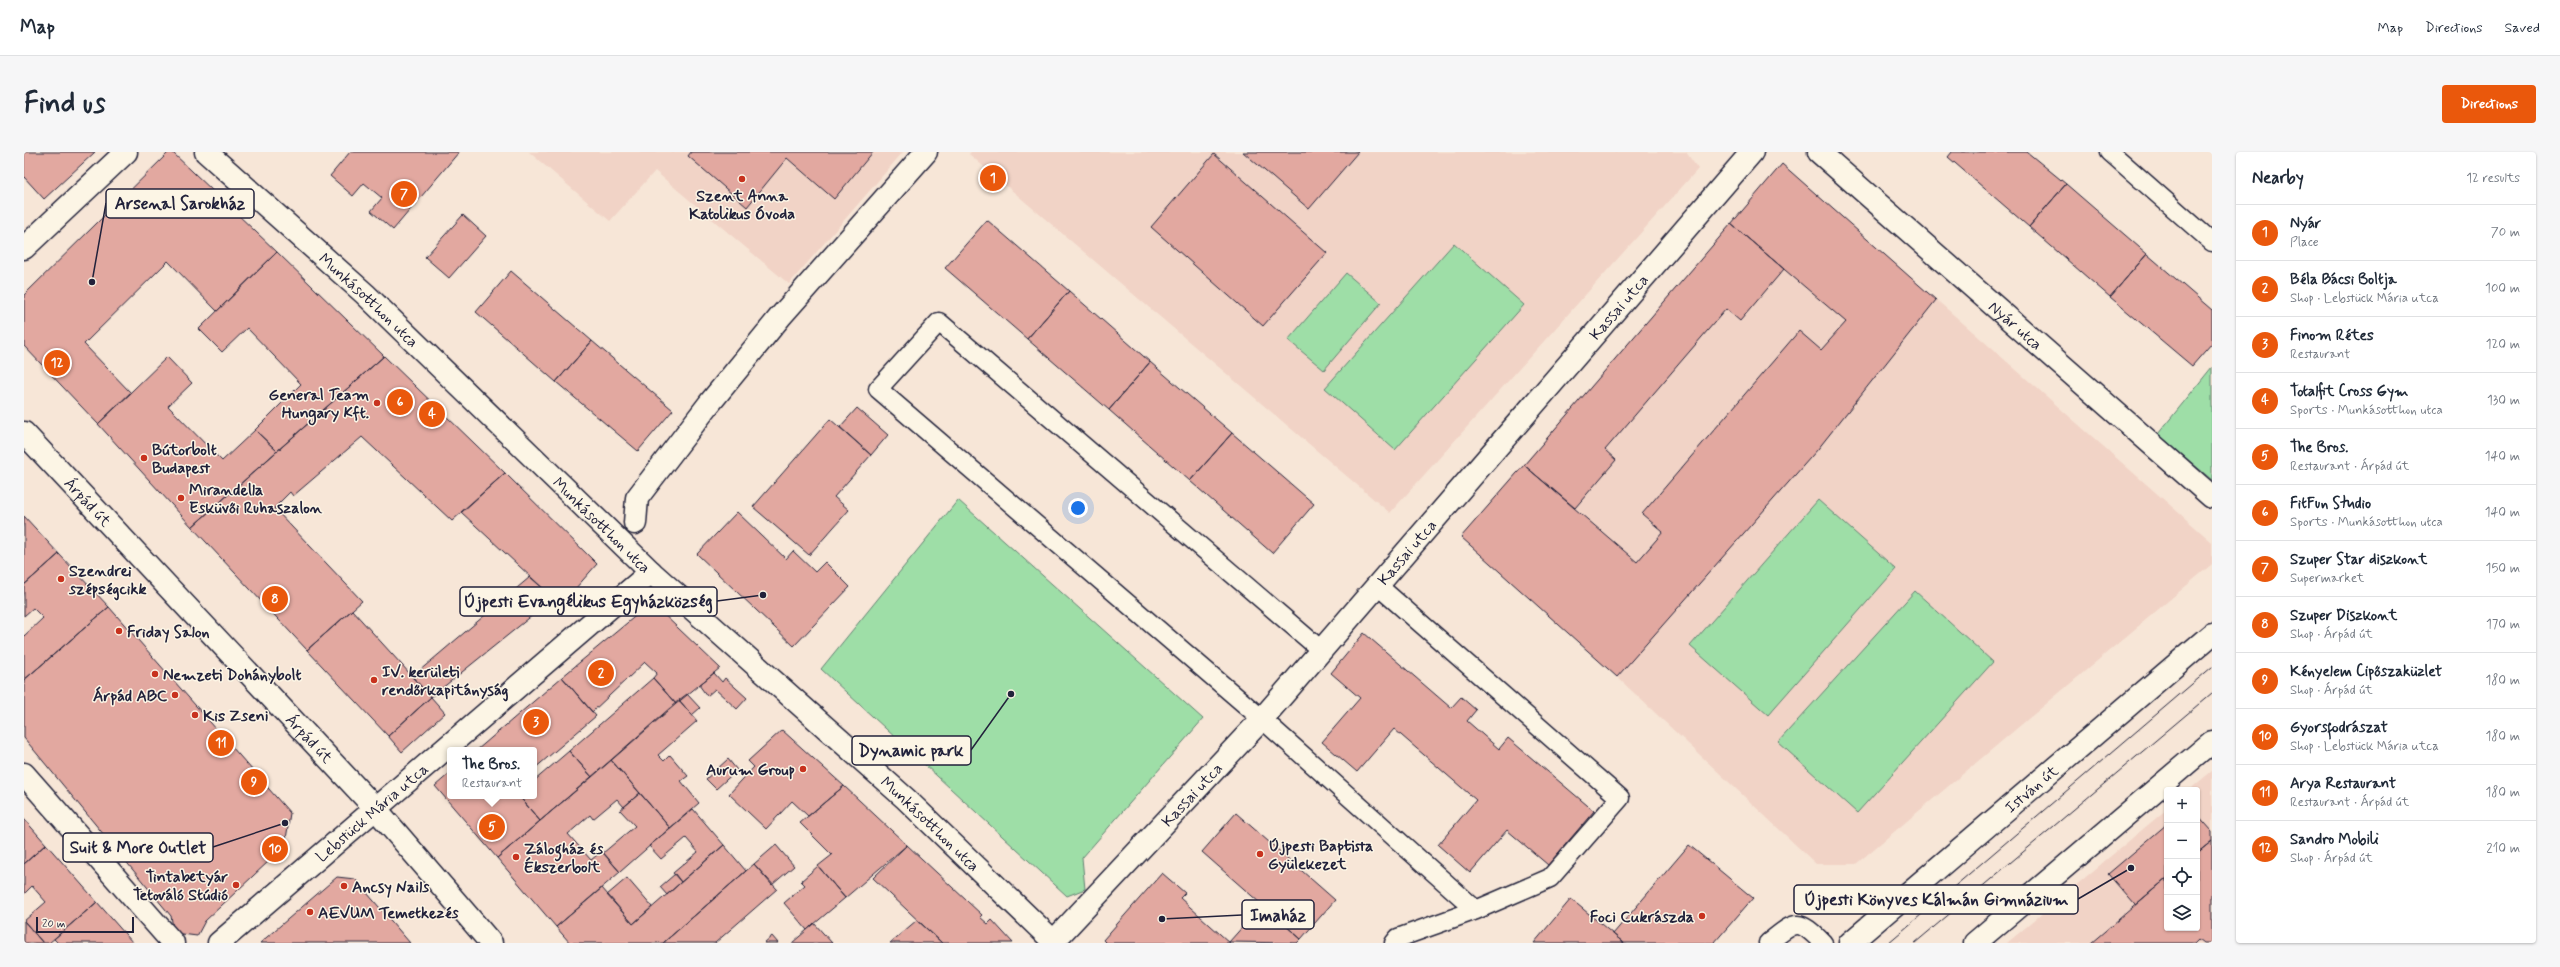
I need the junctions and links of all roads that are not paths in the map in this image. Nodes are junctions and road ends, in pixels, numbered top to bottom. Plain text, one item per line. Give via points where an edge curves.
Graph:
1 (126, 152) edge
2 (206, 152) edge
3 (926, 152) edge
4 (1752, 152) edge
5 (1819, 152) edge
6 (2110, 152) edge
7 (2212, 242) edge
8 (24, 248) edge
9 (24, 433) edge
10 (2212, 497) edge
11 (635, 523) dead end
12 (652, 572) junction
13 (1378, 585) junction
14 (2212, 634) edge
15 (1321, 650) junction
16 (1262, 719) junction
17 (2212, 742) edge
18 (24, 774) edge
19 (375, 808) junction
20 (1476, 910) junction
21 (1053, 942) edge
22 (173, 943) edge
23 (219, 943) edge
24 (491, 943) edge
25 (1394, 943) edge
26 (1768, 943) edge
27 (1823, 943) edge
28 (1850, 943) edge
29 (1975, 943) edge

1 - 8 street
2 - 12 street, Munkásotthon utca via 365,294
3 - 11 street via 780,317 709,404 637,498
4 - 13 street, Kassai utca
5 - 10 street, Nyár utca
6 - 7 lane
9 - 19 street, Árpád út
12 - 19 street, Lebstück Mária utca
12 - 21 street, Munkásotthon utca via 906,799
13 - 15 street, Kassai utca
13 - 20 lane via 1620,798 1550,878
14 - 28 street, István út
15 - 16 street, Kassai utca
15 - 16 lane via 938,322 878,388
16 - 20 lane
16 - 21 street, Kassai utca
17 - 29 street
18 - 22 street
19 - 23 street, Lebstück Mária utca
19 - 24 street, Árpád út
20 - 25 lane via 1398,938
26 - 27 lane via 1790,926 1798,925 1806,926

